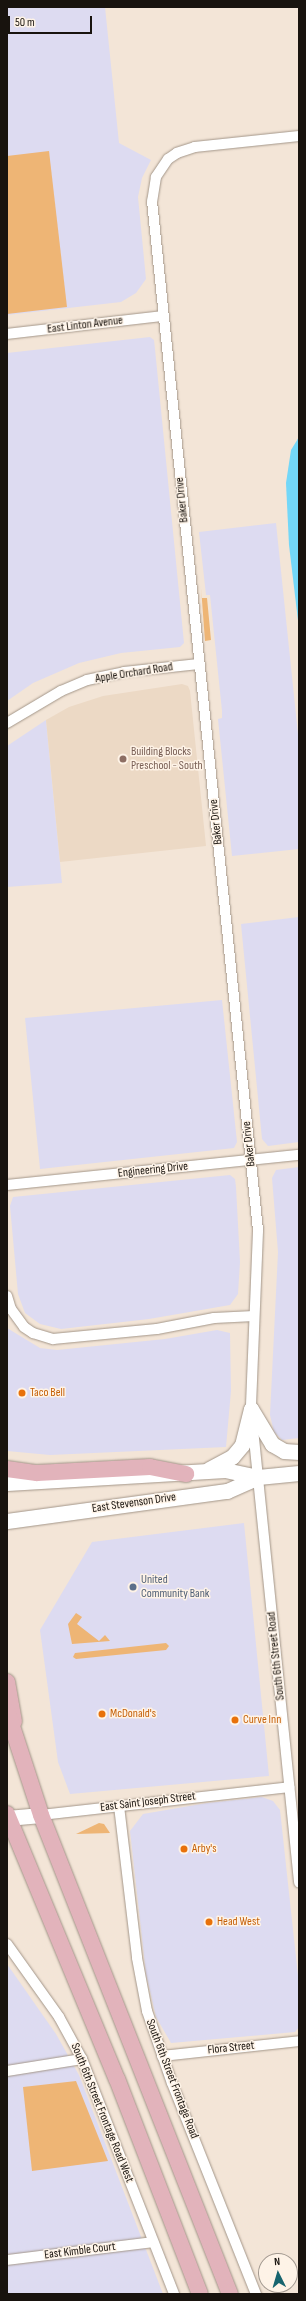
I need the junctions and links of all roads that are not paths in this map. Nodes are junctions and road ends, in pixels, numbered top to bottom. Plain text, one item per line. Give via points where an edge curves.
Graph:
1 (299, 136) edge
2 (163, 316) junction
3 (7, 334) edge
4 (199, 664) junction
5 (7, 722) edge
6 (299, 1155) edge
7 (251, 1160) junction
8 (7, 1185) edge
9 (7, 1296) edge
10 (254, 1316) junction
11 (251, 1409) junction
12 (299, 1452) edge
13 (7, 1470) edge
14 (193, 1473) junction
15 (299, 1473) edge
16 (258, 1477) junction
17 (7, 1483) edge
18 (7, 1521) edge
19 (7, 1682) edge
20 (7, 1711) edge
21 (17, 1740) junction
22 (289, 1787) junction
23 (119, 1806) junction
24 (41, 1815) junction
25 (8, 1817) edge
26 (299, 1883) edge
27 (7, 1944) edge
28 (299, 2041) edge
29 (162, 2056) junction
30 (82, 2059) junction
31 (7, 2071) edge
32 (153, 2242) junction
33 (7, 2260) edge
34 (174, 2294) edge
35 (200, 2294) edge
36 (230, 2294) edge
37 (256, 2294) edge

1 - 2 street, Baker Drive via 195,147 177,152 160,169 153,184 152,201
2 - 3 street, East Linton Avenue
2 - 4 street, Baker Drive
4 - 5 street, Apple Orchard Road via 124,672 87,680 61,691
4 - 7 street, Baker Drive
6 - 7 street, Engineering Drive
7 - 8 street, Engineering Drive
7 - 10 street, Baker Drive via 258,1231
9 - 10 street via 11,1309 24,1327 33,1333 53,1339 161,1328 214,1318
10 - 11 street, Baker Drive
11 - 12 main road via 272,1444 284,1451
11 - 14 main road via 240,1448 226,1460
11 - 16 street, Baker Drive
13 - 14 main road via 37,1473 150,1467
14 - 16 main road, East Stevenson Drive via 224,1470
14 - 17 main road, East Stevenson Drive
15 - 16 main road, East Stevenson Drive
16 - 18 main road, East Stevenson Drive via 227,1491
16 - 22 street, South 6th Street Road
19 - 21 main road
20 - 21 main road
21 - 24 main road
22 - 23 street, East Saint Joseph Street
22 - 26 street, South 6th Street Road
23 - 24 street, East Saint Joseph Street
23 - 29 street, South 6th Street Frontage Road via 142,1987
24 - 25 main road, East Saint Joseph Street
24 - 36 main road
25 - 35 main road via 117,2078
27 - 30 street, South 6th Street Frontage Road West via 59,2017
28 - 29 street, Flora Street
29 - 37 street, South 6th Street Frontage Road
30 - 31 street
30 - 32 street, South 6th Street Frontage Road West
32 - 33 street, East Kimble Court
32 - 34 street, South 6th Street Frontage Road West

